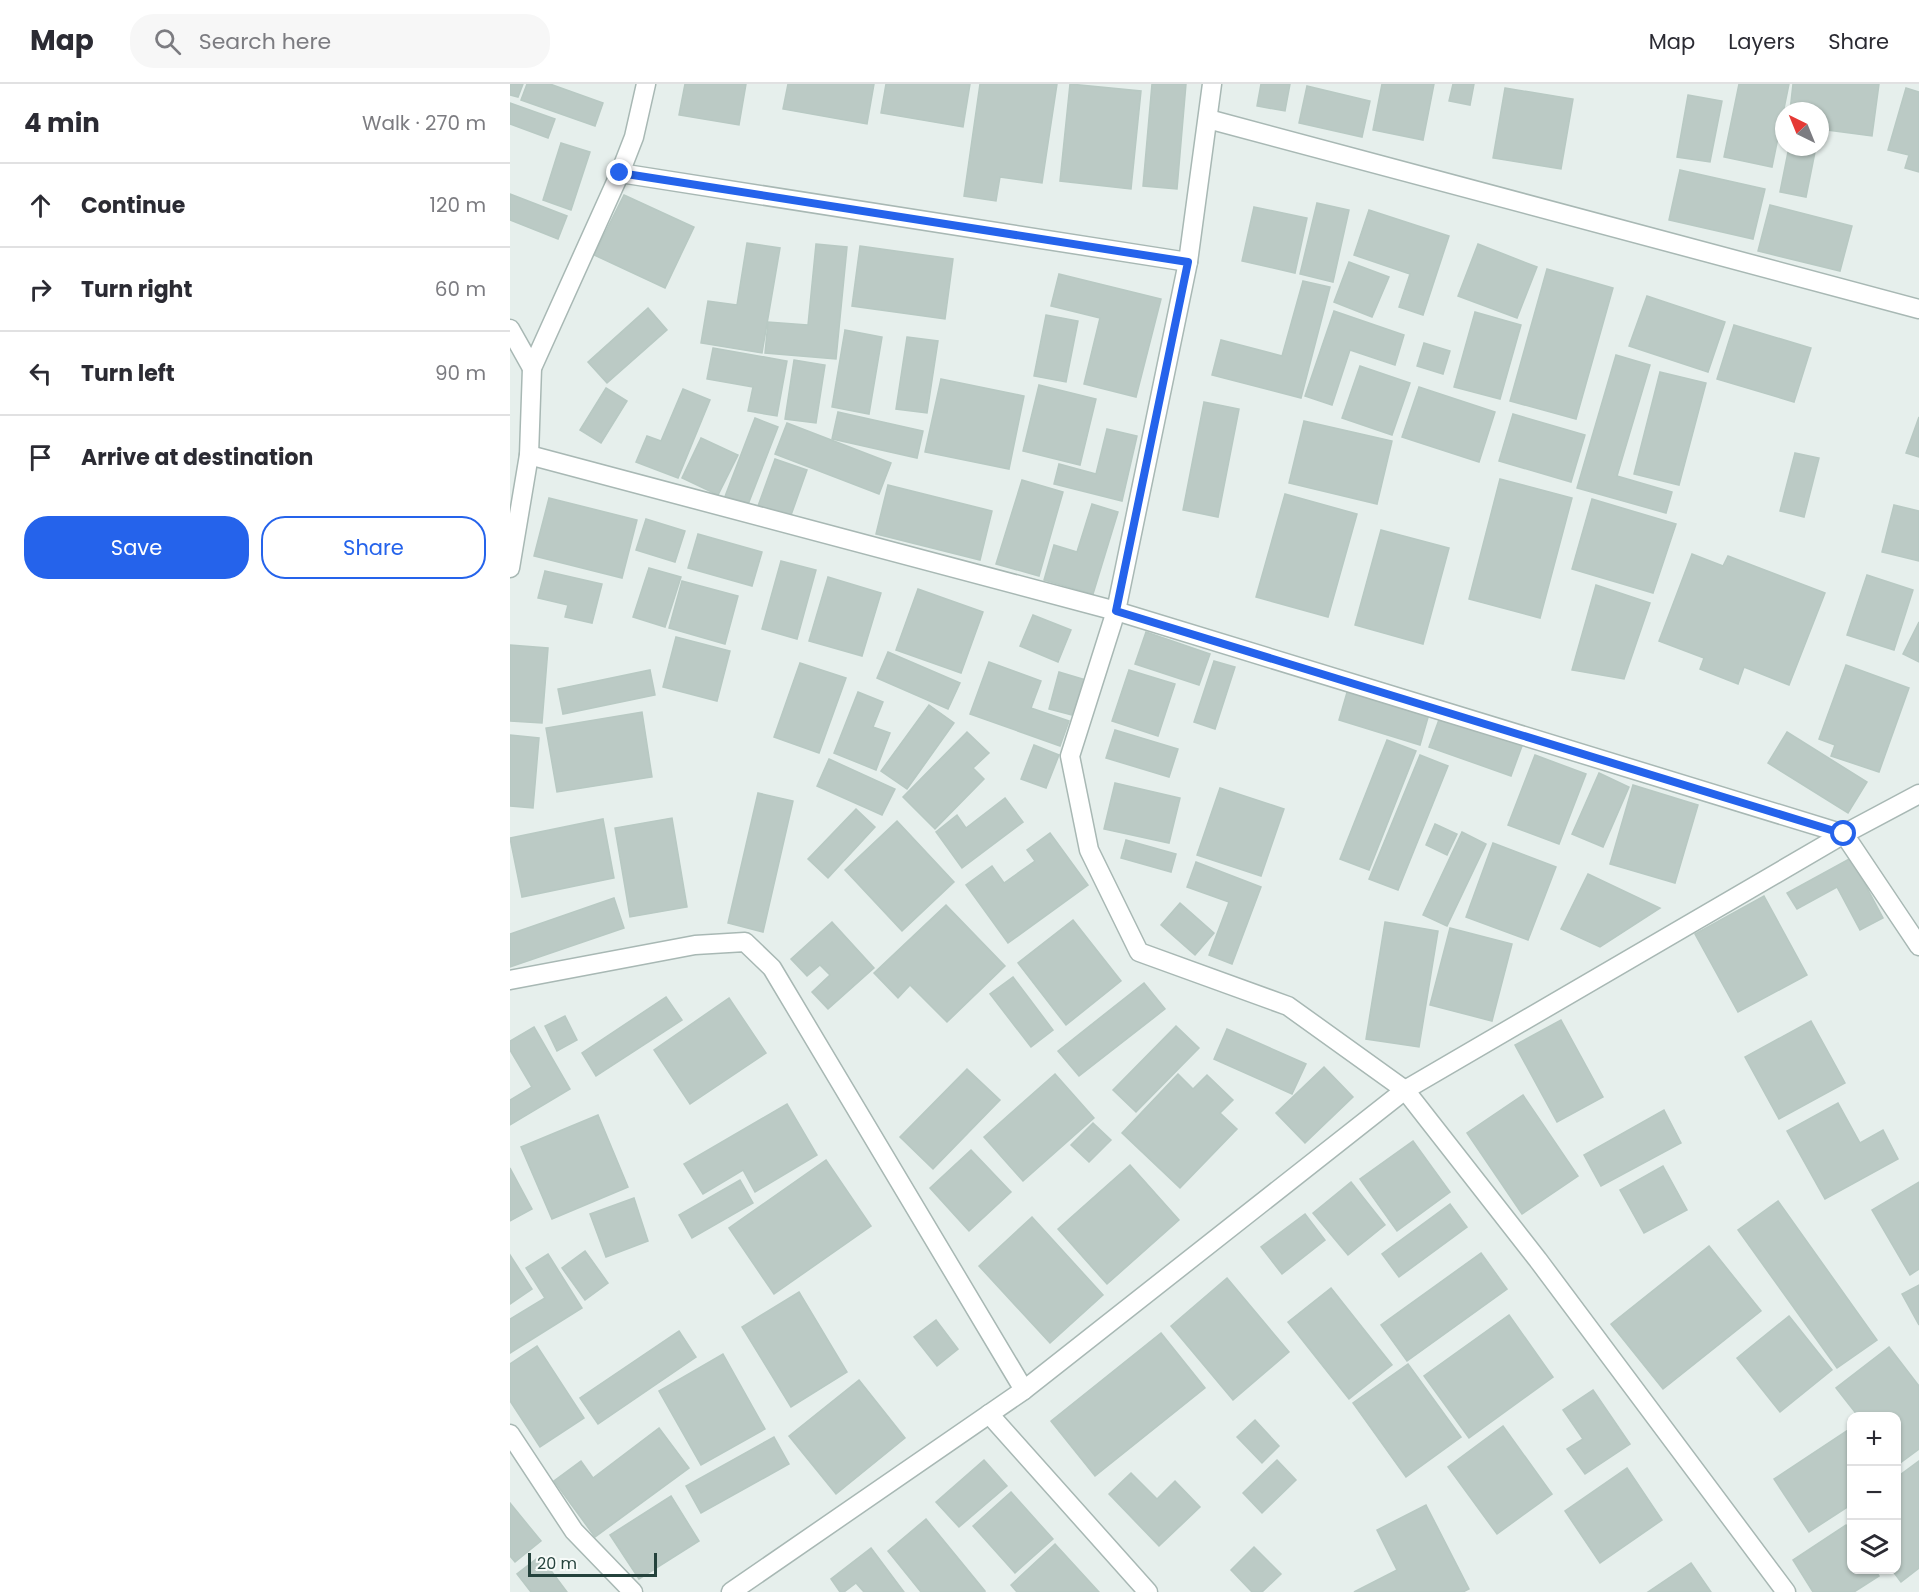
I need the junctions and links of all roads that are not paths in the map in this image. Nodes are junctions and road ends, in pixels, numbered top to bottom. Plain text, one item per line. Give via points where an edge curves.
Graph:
1 (646, 84) edge
2 (1212, 84) edge
3 (1208, 119) junction
4 (620, 173) junction
5 (1188, 262) junction
6 (1919, 309) edge
7 (510, 329) edge
8 (532, 368) junction
9 (529, 455) junction
10 (510, 568) edge
11 (1116, 611) junction
12 (1919, 794) edge
13 (1844, 834) junction
14 (1919, 946) edge
15 (510, 980) edge
16 (1405, 1090) junction
17 (1024, 1390) junction
18 (989, 1414) junction
19 (510, 1434) edge
20 (633, 1592) edge
21 (731, 1592) edge
22 (1148, 1592) edge
23 (1785, 1592) edge

1 - 4 street via 634,137
2 - 3 street
3 - 5 street
3 - 6 street
4 - 5 street
4 - 8 street
5 - 11 street
7 - 8 street
8 - 9 street
9 - 10 street
9 - 11 street
11 - 13 street
11 - 16 street via 1070,756 1089,850 1139,952 1288,1006
12 - 13 street
13 - 14 street
13 - 16 street
15 - 17 street via 695,945 745,942 772,968
16 - 17 street
16 - 23 street via 1538,1260
17 - 18 street
18 - 21 street
18 - 22 street
19 - 20 street via 574,1531

